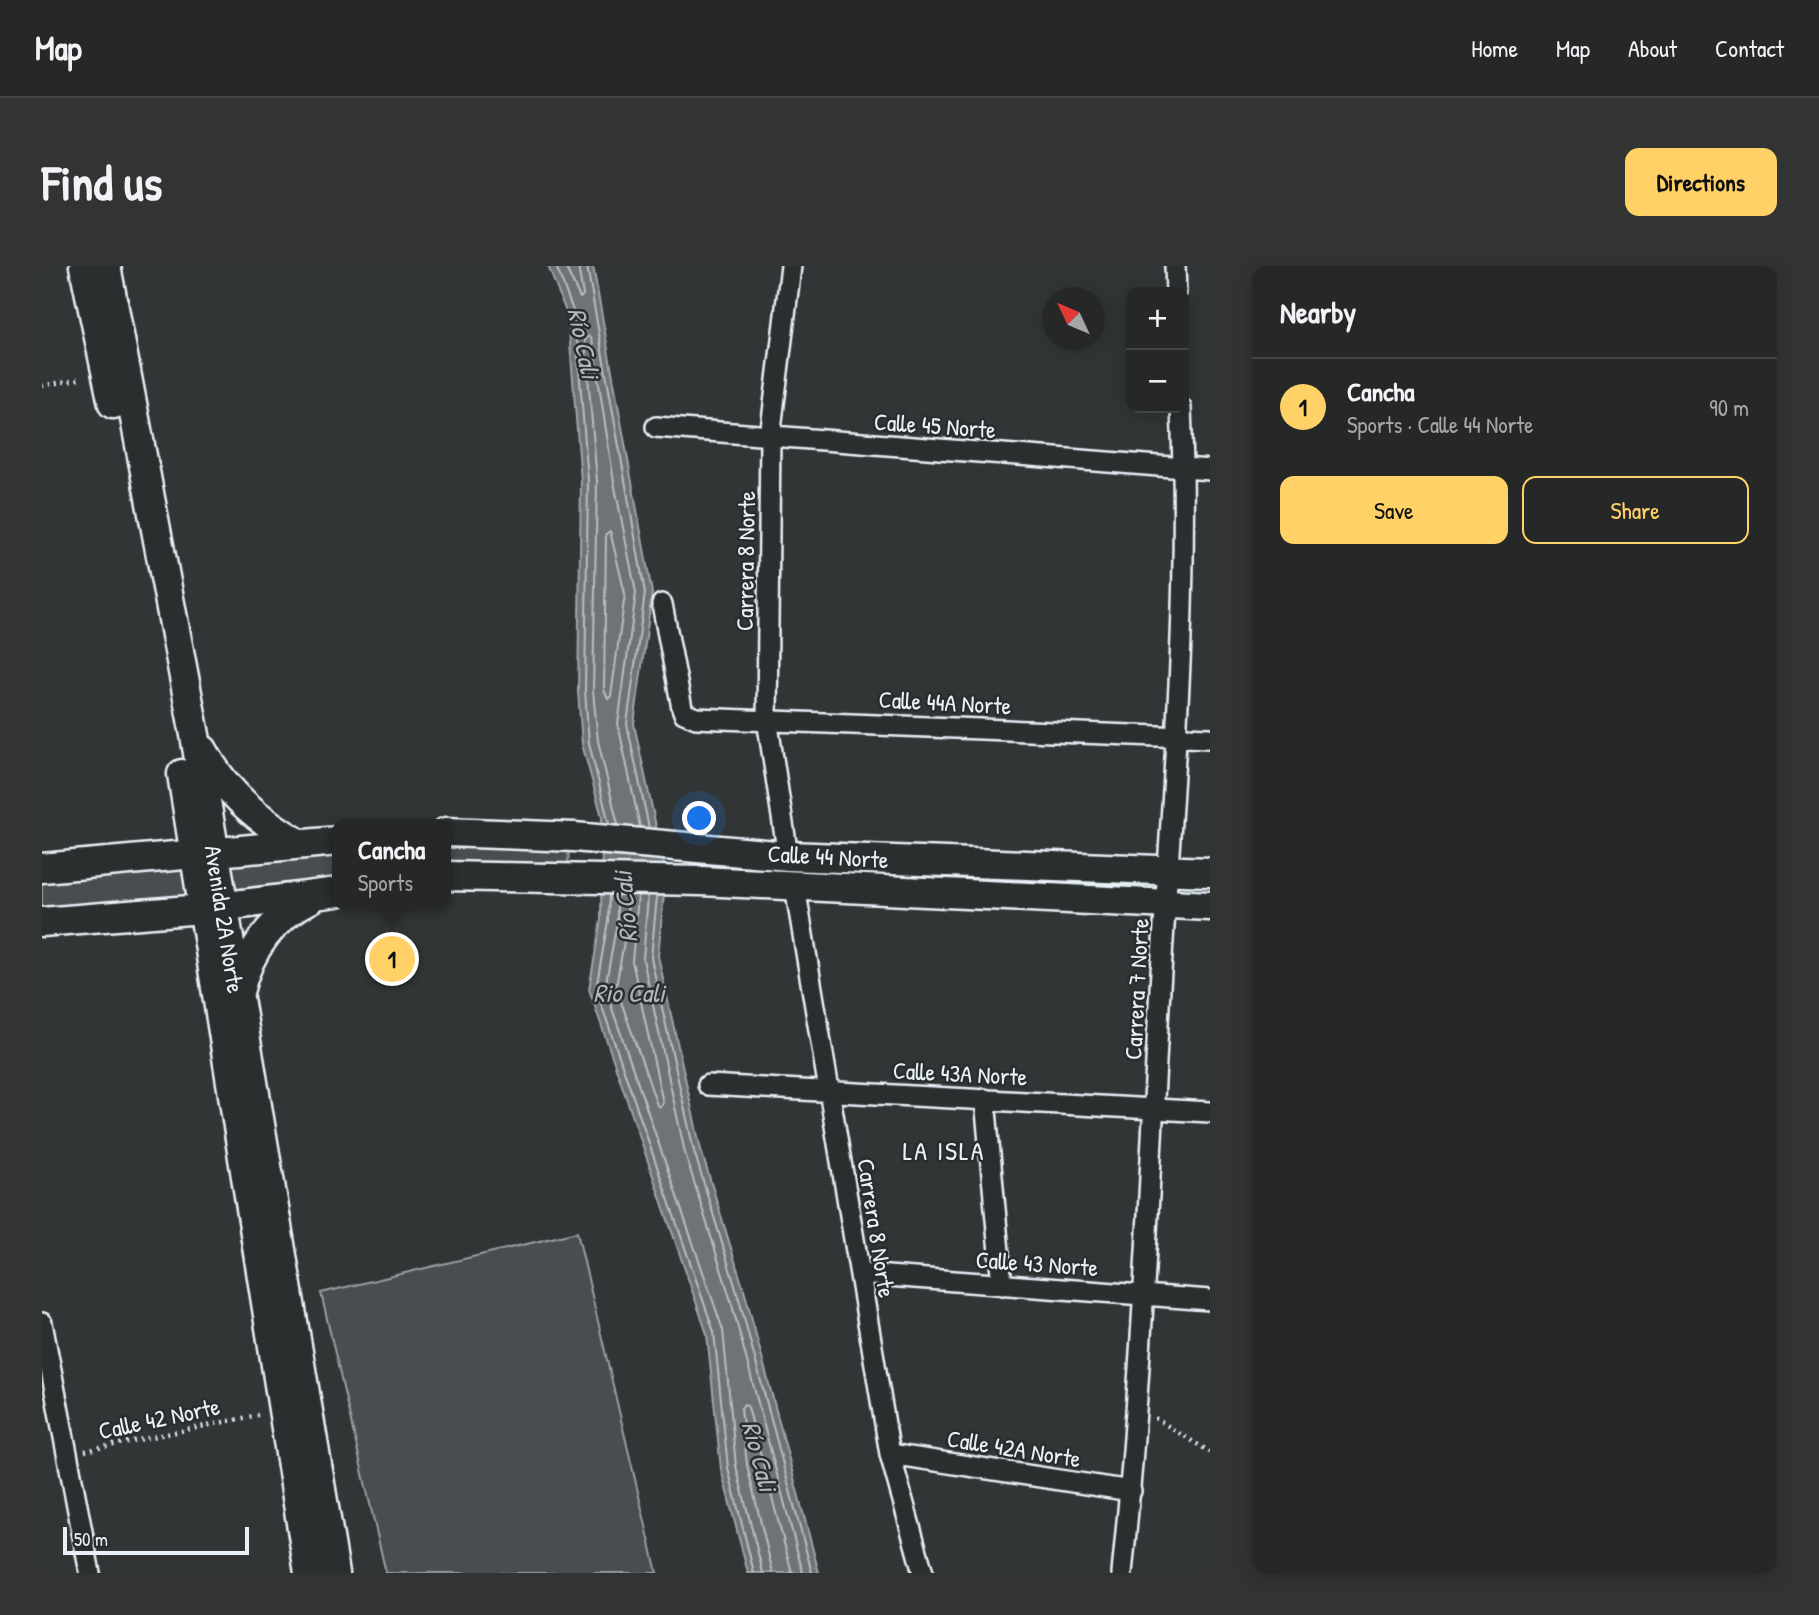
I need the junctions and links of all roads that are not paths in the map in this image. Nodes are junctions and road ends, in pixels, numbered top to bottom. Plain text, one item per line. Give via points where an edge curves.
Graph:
1 (84, 266) edge
2 (106, 266) edge
3 (792, 266) edge
4 (1175, 266) edge
5 (1176, 287) edge
6 (1181, 413) edge
7 (656, 427) dead end
8 (771, 437) junction
9 (1184, 468) junction
10 (1210, 470) edge
11 (662, 604) dead end
12 (768, 719) junction
13 (195, 735) junction
14 (1176, 737) junction
15 (1210, 738) edge
16 (451, 832) edge
17 (332, 841) edge
18 (300, 844) junction
19 (204, 852) junction
20 (788, 856) junction
21 (42, 868) edge
22 (1168, 870) junction
23 (1210, 872) edge
24 (451, 876) edge
25 (795, 887) junction
26 (329, 893) edge
27 (1166, 903) junction
28 (1210, 906) edge
29 (212, 907) junction
30 (42, 922) edge
31 (238, 998) junction
32 (708, 1085) dead end
33 (830, 1091) junction
34 (985, 1099) junction
35 (1153, 1108) junction
36 (1210, 1112) edge
37 (860, 1274) junction
38 (1002, 1284) junction
39 (1141, 1295) junction
40 (1210, 1300) edge
41 (42, 1323) edge
42 (890, 1454) junction
43 (1131, 1491) junction
44 (90, 1573) edge
45 (309, 1573) edge
46 (335, 1573) edge
47 (923, 1573) edge
48 (1122, 1573) edge

1 - 19 main road, Avenida 2A Norte via 177,738
2 - 13 main road, Avenida 2A Norte
3 - 8 street, Carrera 8 Norte
4 - 5 street
6 - 9 street, Carrera 7 Norte
7 - 8 street, Calle 45 Norte
8 - 9 street, Calle 45 Norte
8 - 12 street, Carrera 8 Norte
9 - 10 street, Calle 45 Norte
9 - 14 street, Carrera 7 Norte
11 - 12 street, Calle 44A Norte via 684,713 696,718
12 - 14 street, Calle 44A Norte
12 - 20 street, Carrera 8 Norte
13 - 18 main road via 227,788 247,809
13 - 19 main road, Avenida 2A Norte
14 - 15 street, Calle 44A Norte
14 - 22 street, Carrera 7 Norte
16 - 20 main road, Calle 44 Norte via 574,837
17 - 18 main road
18 - 19 main road
19 - 21 main road
19 - 29 main road, Avenida 2A Norte
20 - 22 main road, Calle 44 Norte
22 - 23 main road, Calle 44 Norte
22 - 27 street, Carrera 7 Norte
24 - 25 main road, Calle 44 Norte
25 - 27 main road, Calle 44 Norte
25 - 33 street, Carrera 8 Norte
26 - 29 main road
26 - 31 main road via 298,905 261,940 250,958
27 - 28 main road, Calle 44 Norte
27 - 35 street, Carrera 7 Norte
29 - 30 main road
29 - 31 main road, Avenida 2A Norte
29 - 45 main road, Avenida 2A Norte
31 - 46 main road, Avenida 2A Norte
32 - 33 street, Calle 43A Norte
33 - 34 street, Calle 43A Norte
33 - 37 street, Carrera 8 Norte
34 - 35 street, Calle 43A Norte
34 - 38 street
35 - 36 street, Calle 43A Norte
35 - 39 street, Carrera 7 Norte
37 - 38 street, Calle 43 Norte
37 - 42 street, Carrera 8 Norte
38 - 39 street, Calle 43 Norte
39 - 40 street, Calle 43 Norte
39 - 43 street, Carrera 7 Norte
41 - 44 street
42 - 43 street, Calle 42A Norte
42 - 47 street, Carrera 8 Norte
43 - 48 street, Carrera 7 Norte

